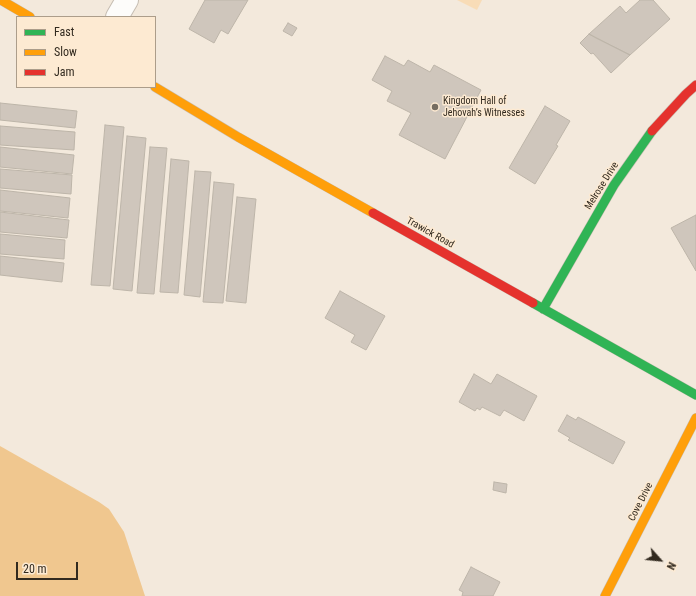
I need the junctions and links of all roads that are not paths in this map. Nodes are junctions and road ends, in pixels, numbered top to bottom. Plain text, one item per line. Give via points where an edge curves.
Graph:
1 (1, 0) edge
2 (127, 0) edge
3 (28, 16) edge
4 (118, 16) edge
5 (696, 85) edge
6 (156, 88) edge
7 (543, 309) junction
8 (696, 395) edge
9 (696, 418) edge
10 (605, 596) edge

1 - 3 street
2 - 4 street
5 - 7 street, Melrose Drive via 655,127 614,185
6 - 7 street, Trawick Road
7 - 8 street, Trawick Road
9 - 10 street, Cove Drive

